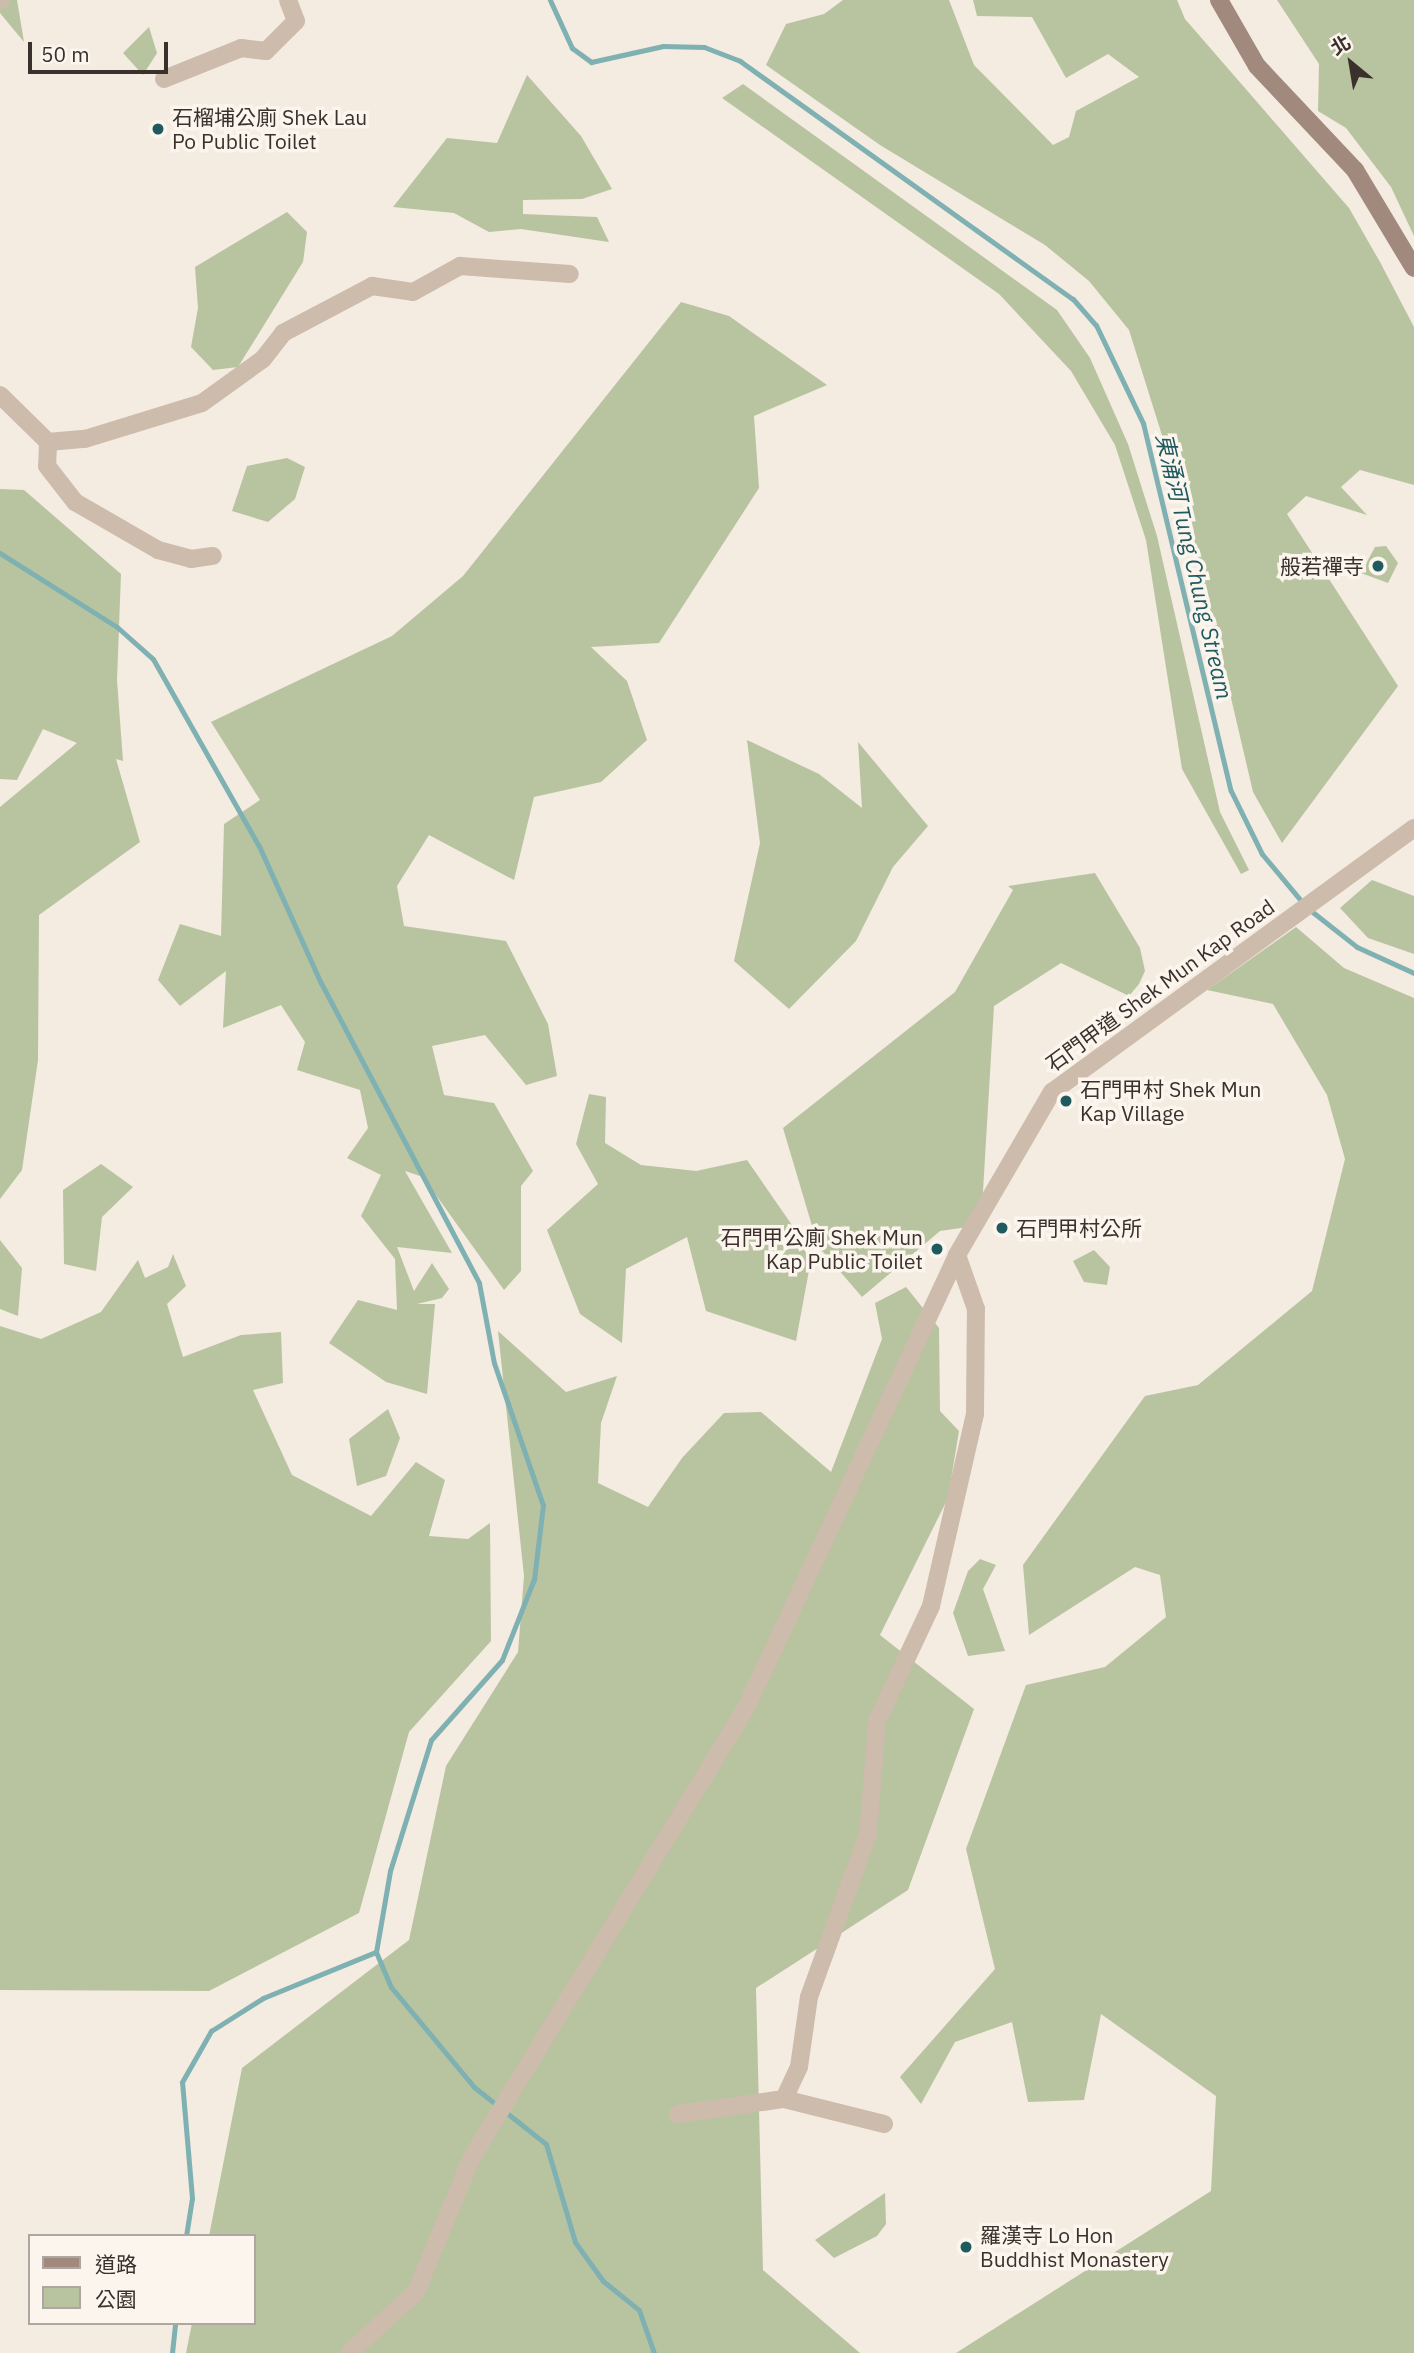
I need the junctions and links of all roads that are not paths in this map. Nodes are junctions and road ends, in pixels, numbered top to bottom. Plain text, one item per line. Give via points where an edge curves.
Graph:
1 (288, 0) edge
2 (1219, 0) edge
3 (164, 79) dead end
4 (1414, 268) edge
5 (570, 274) dead end
6 (0, 395) edge
7 (48, 442) junction
8 (213, 556) dead end
9 (1414, 828) edge
10 (957, 1255) junction
11 (784, 2099) junction
12 (678, 2114) dead end
13 (884, 2124) dead end
14 (349, 2353) edge

1 - 3 street via 296,22 266,51 241,48
2 - 4 main road via 1257,66 1355,170
5 - 7 street via 460,266 413,292 372,286 283,333 263,359 202,403 85,439
6 - 7 street
7 - 8 street via 47,466 75,502 158,550 191,558
9 - 10 street, 石門甲道 Shek Mun Kap Road via 1052,1092
10 - 11 street via 976,1309 975,1414 931,1606 877,1721 868,1834 809,1997 799,2067
10 - 14 street, 石門甲道 Shek Mun Kap Road via 746,1708 472,2157 416,2292
11 - 12 street
11 - 13 street

